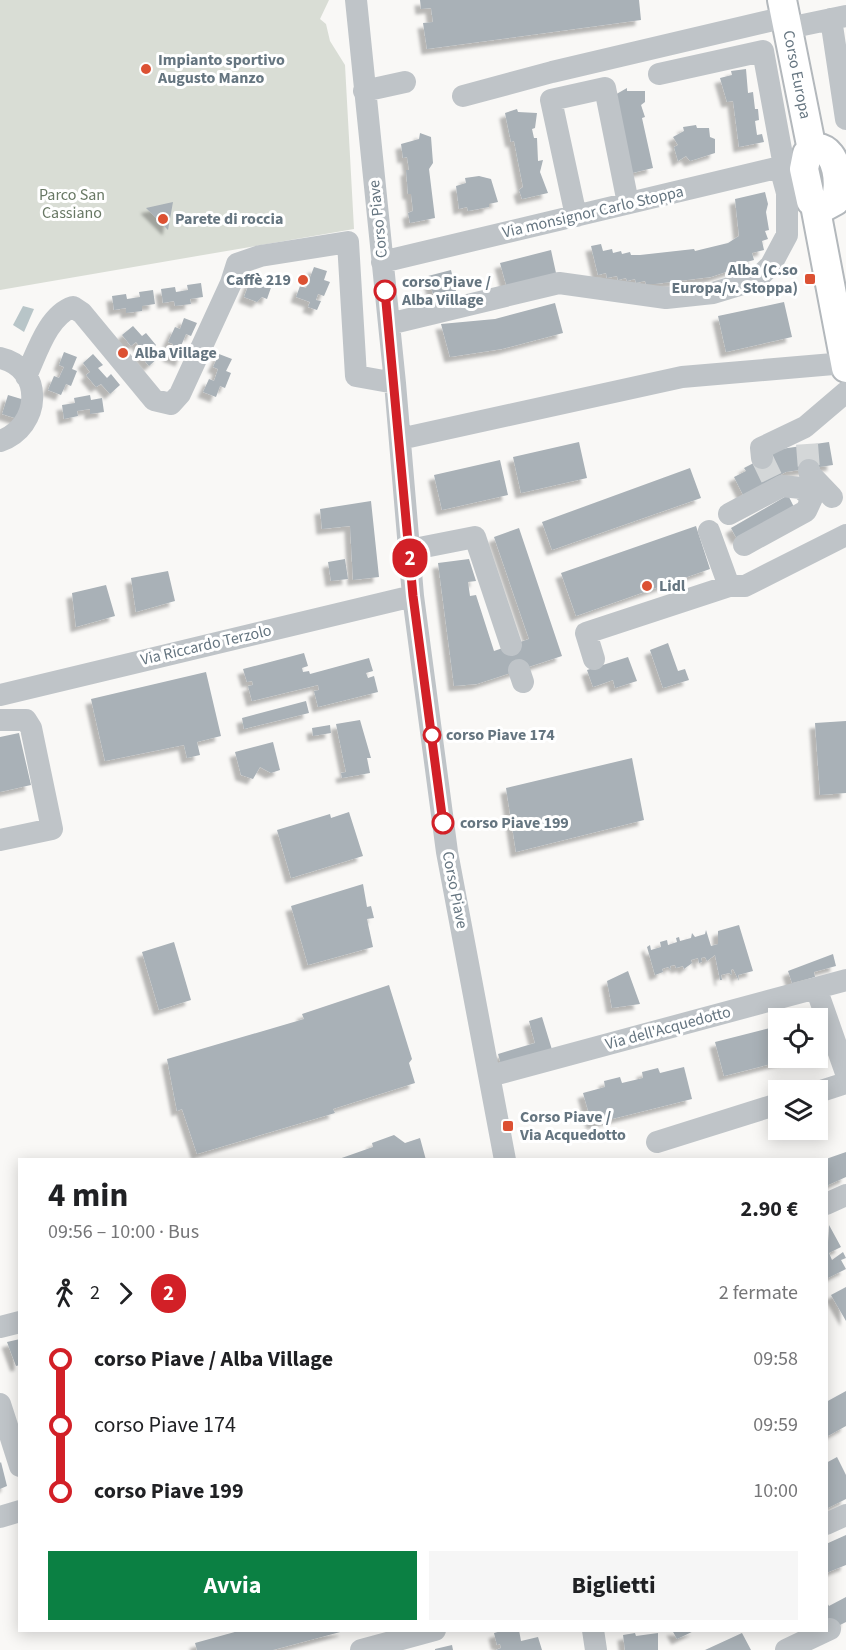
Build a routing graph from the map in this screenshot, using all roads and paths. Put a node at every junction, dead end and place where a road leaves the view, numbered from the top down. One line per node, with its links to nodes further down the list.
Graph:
1 (356, 0): 6 (street, Corso Piave)
2 (792, 11): 3 (street, Corso Europa); 7 (street); 9 (main road, Corso Europa)
3 (836, 13): 8 (street)
4 (659, 74): 9 (street)
5 (405, 82): 6 (street)
6 (364, 91): 13 (street, Corso Piave)
7 (463, 96)
8 (846, 119)
9 (801, 159): 10 (main road, Corso Europa); 11 (street, Via monsignor Carlo Stoppa); 17 (street)
10 (833, 196): 16 (main road); 19 (main road)
11 (628, 203): 12 (street, Via monsignor Carlo Stoppa); 12 (street)
12 (576, 216): 15 (street, Via monsignor Carlo Stoppa)
13 (380, 234): 14 (street); 15 (street, Corso Piave)
14 (348, 242): 20 (street); 21 (street)
15 (382, 262): 17 (street, Corso Piave)
16 (846, 295)
17 (389, 324): 21 (street, Corso Piave)
18 (0, 358): 20 (street)
19 (845, 366): 23 (street)
20 (26, 376): 24 (street)
21 (395, 383): 23 (street, Corso Piave)
22 (846, 392): 25 (street)
23 (400, 439): 32 (street, Corso Piave)
24 (0, 441)
25 (762, 458)
26 (809, 470): 27 (street)
27 (830, 497): 28 (street); 31 (street)
28 (729, 514)
29 (709, 531): 33 (street)
30 (846, 535): 33 (street)
31 (744, 545)
32 (409, 550): 34 (street, Corso Piave); 35 (street)
33 (729, 586): 36 (street)
34 (413, 596): 37 (street, Via Riccardo Terzolo); 43 (street, Corso Piave)
35 (511, 645)
36 (594, 659)
37 (0, 695)
38 (0, 720): 39 (street)
39 (0, 840)
40 (846, 980): 41 (street, Via dell'Acquedotto)
41 (816, 988): 42 (street); 43 (street, Via dell'Acquedotto)
42 (846, 1072)
43 (490, 1076): 48 (street, Corso Piave)
44 (846, 1083): 45 (street)
45 (828, 1089)
46 (768, 1107): 47 (street)
47 (657, 1143)
48 (505, 1158)
49 (846, 1195): 50 (street)
50 (828, 1203)
51 (18, 1322): 52 (street)
52 (0, 1327)
53 (0, 1404): 54 (street)
54 (18, 1460)
55 (18, 1512): 57 (street)
56 (846, 1515): 58 (street)
57 (0, 1517)
58 (828, 1523)
59 (428, 1632): 61 (street)
60 (824, 1632): 62 (street)
61 (361, 1650)
62 (786, 1650)

